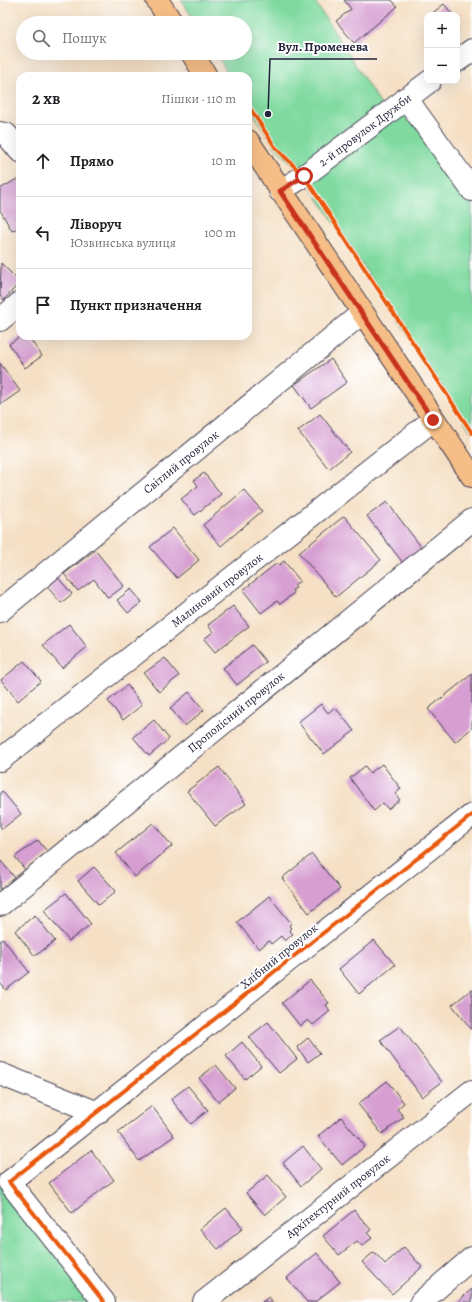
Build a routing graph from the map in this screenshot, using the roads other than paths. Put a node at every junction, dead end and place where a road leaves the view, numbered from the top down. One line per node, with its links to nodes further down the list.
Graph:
1 (157, 0): 2 (main road)
2 (167, 16)
3 (472, 50): 4 (street)
4 (460, 59)
5 (196, 60): 6 (main road)
6 (204, 72)
7 (426, 84): 8 (street, 2-й провулок Дружби)
8 (406, 98): 12 (street); 13 (street, 2-й провулок Дружби)
9 (0, 133): 10 (street)
10 (16, 146)
11 (252, 147): 13 (main road)
12 (472, 190)
13 (280, 191): 15 (main road)
14 (16, 306): 16 (street)
15 (362, 313): 17 (main road); 20 (street, Світлий провулок)
16 (0, 320)
17 (433, 420): 18 (main road); 21 (street, Малиновий провулок)
18 (469, 466)
19 (472, 520): 23 (street, Прополісний провулок)
20 (0, 611)
21 (0, 760)
22 (472, 815): 26 (street, Хлібний провулок)
23 (0, 905)
24 (0, 1074): 26 (street)
25 (472, 1091): 29 (street, Архітектурний провулок)
26 (98, 1113): 28 (street, Хлібний провулок)
27 (472, 1258): 30 (street)
28 (104, 1302)
29 (204, 1302)
30 (421, 1302)

